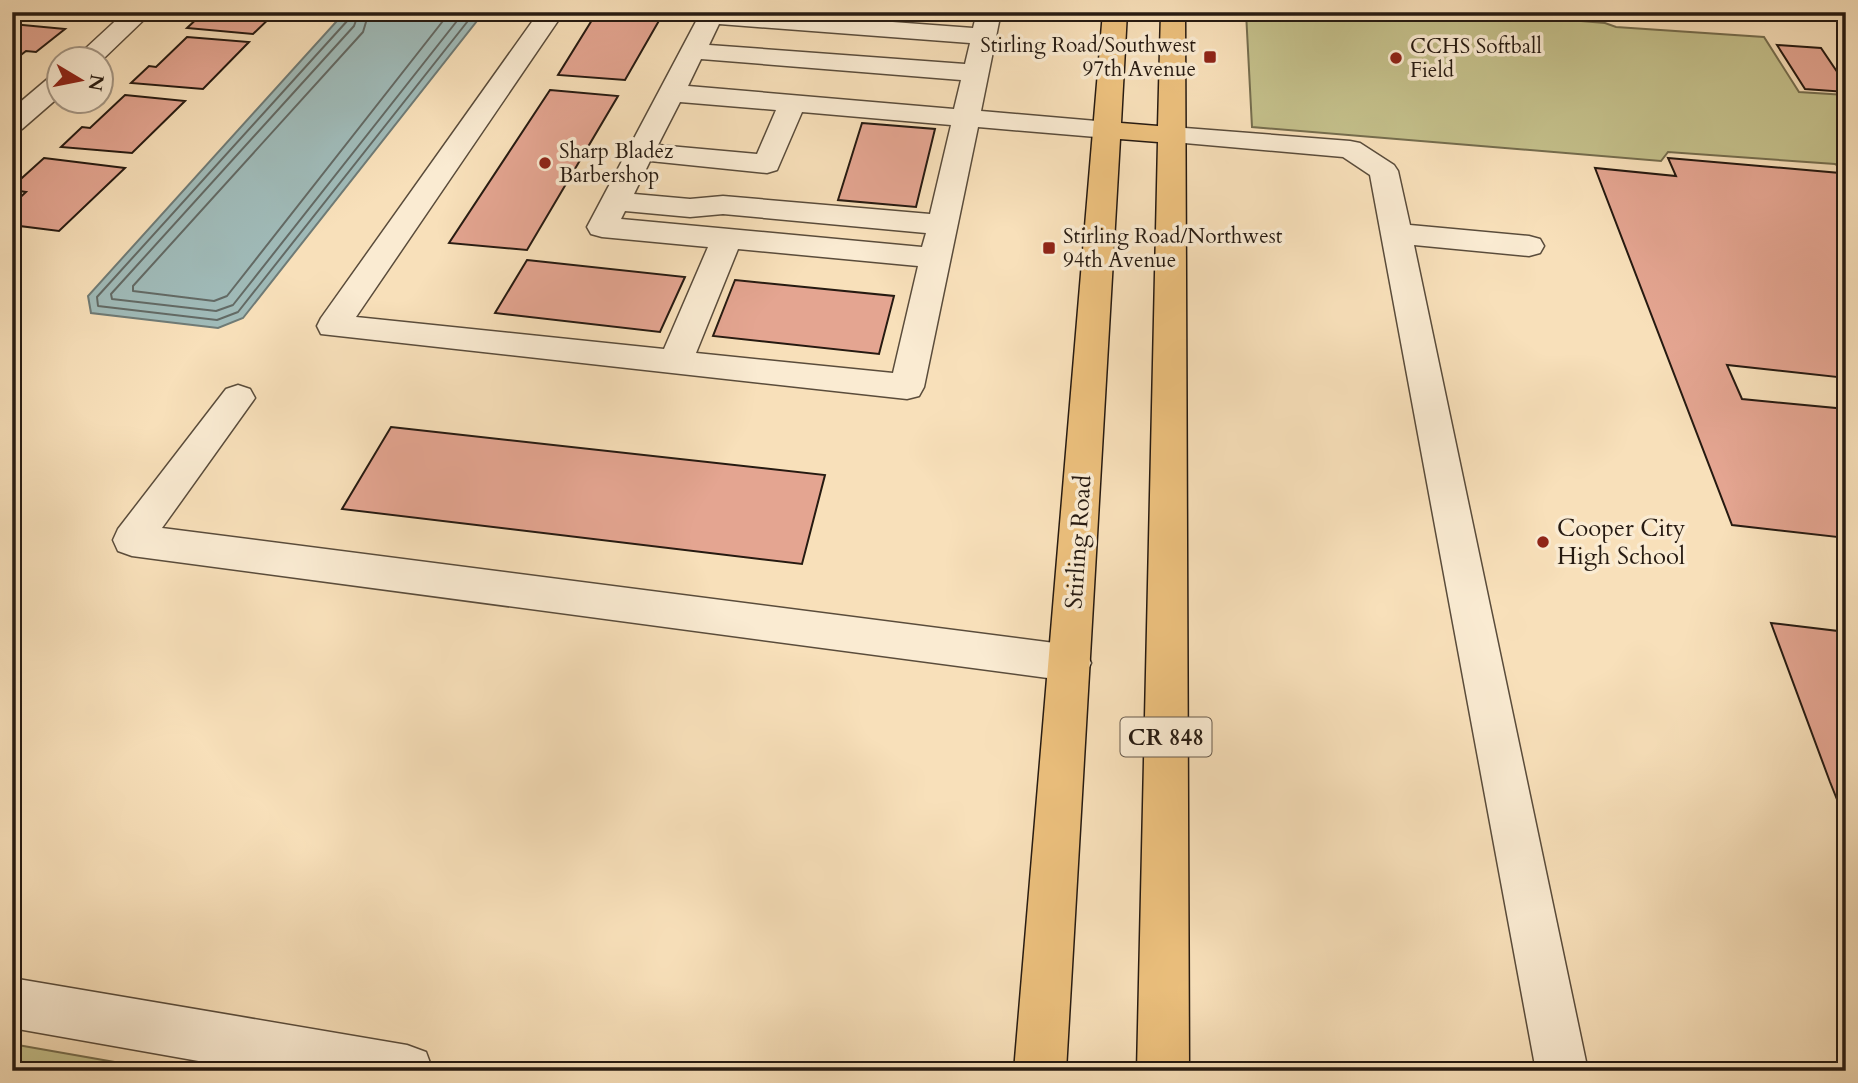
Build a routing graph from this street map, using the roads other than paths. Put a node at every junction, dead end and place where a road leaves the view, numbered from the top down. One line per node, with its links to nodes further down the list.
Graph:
1 (140, 12): 7 (street)
2 (552, 12): 24 (street)
3 (1115, 12): 15 (main road, Stirling Road)
4 (1172, 12): 16 (main road, CR 848)
5 (815, 18): 6 (street); 8 (street)
6 (986, 24): 9 (street)
7 (102, 46)
8 (693, 51): 9 (street); 10 (street)
9 (975, 73): 13 (street)
10 (671, 93): 12 (street); 17 (street)
11 (46, 94): 14 (street)
12 (792, 103): 13 (street); 17 (street)
13 (966, 118): 15 (street); 19 (street)
14 (12, 123)
15 (1108, 130): 16 (main road); 26 (main road, Stirling Road)
16 (1171, 135): 20 (street); 30 (main road, CR 848)
17 (640, 152): 18 (street)
18 (615, 201): 19 (street); 21 (street)
19 (942, 225): 23 (street)
20 (1397, 234): 22 (street); 31 (street)
21 (727, 238): 23 (street); 24 (street)
22 (1530, 246)
23 (935, 258): 24 (street)
24 (674, 363)
25 (238, 398): 26 (street)
26 (1070, 663): 29 (main road, Stirling Road)
27 (12, 1003): 28 (street)
28 (407, 1071)
29 (1040, 1071)
30 (1163, 1071)
31 (1562, 1071)

